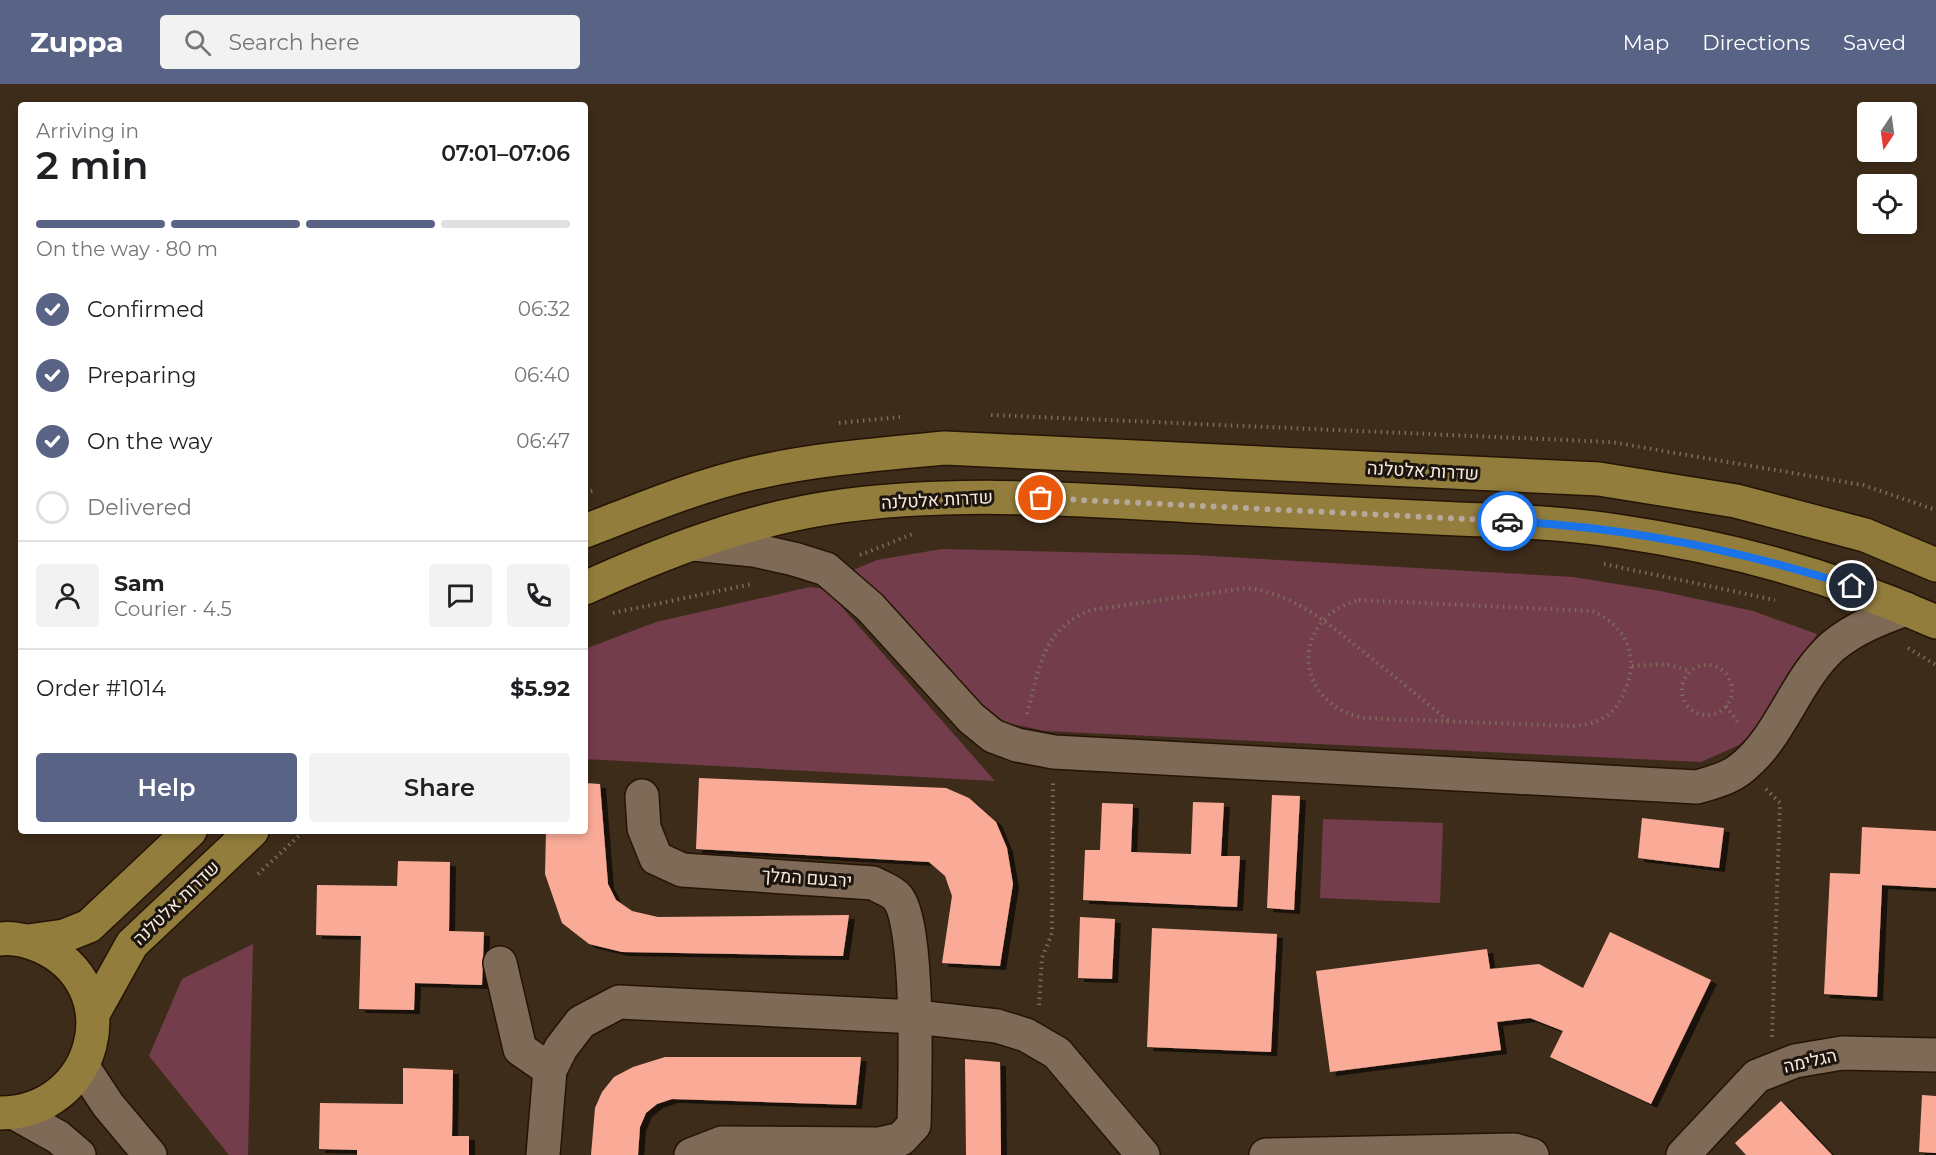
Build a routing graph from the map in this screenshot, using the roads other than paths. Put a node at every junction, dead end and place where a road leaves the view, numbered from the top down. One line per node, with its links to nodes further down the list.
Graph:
1 (588, 530): 3 (main road, שדרות אלטלנה)
2 (693, 544): 4 (main road, שדרות אלטלנה); 5 (main road, שדרות אלטלנה); 5 (street)
3 (1936, 565)
4 (588, 587)
5 (1906, 609): 6 (main road, שדרות אלטלנה)
6 (1936, 622)
7 (642, 796): 13 (street, ירבעם המלך)
8 (187, 834): 10 (main road)
9 (249, 834): 12 (main road, שדרות אלטלנה)
10 (14, 940): 12 (main road)
11 (500, 963): 16 (street)
12 (93, 1014): 15 (main road)
13 (916, 1017): 16 (street); 21 (street, ירבעם המלך); 22 (street)
14 (1936, 1055): 25 (street, הגלימה)
15 (83, 1067): 17 (main road); 19 (street)
16 (550, 1070): 20 (street)
17 (8, 1113): 18 (street)
18 (79, 1155)
19 (150, 1155)
20 (543, 1155)
21 (691, 1155)
22 (1143, 1155)
23 (1266, 1155): 24 (street)
24 (1532, 1155)
25 (1683, 1155)

